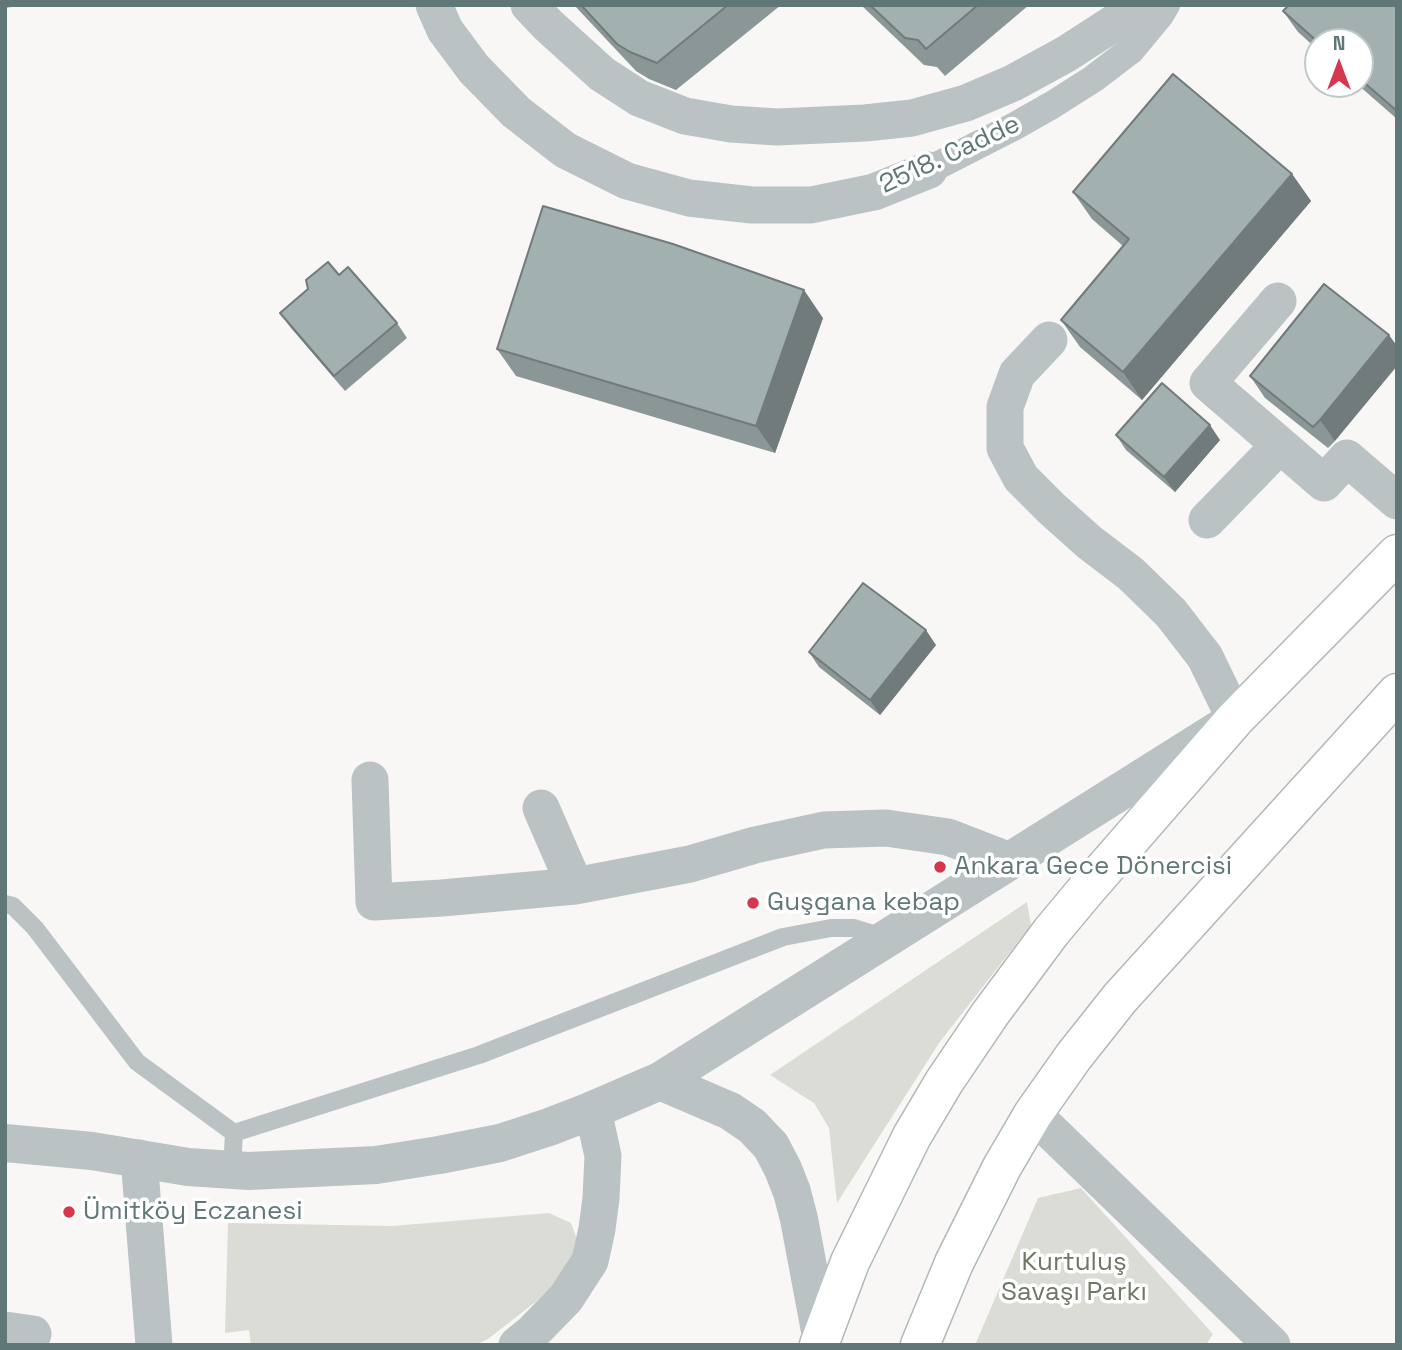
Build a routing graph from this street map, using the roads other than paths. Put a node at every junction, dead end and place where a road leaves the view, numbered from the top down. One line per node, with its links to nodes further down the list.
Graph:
1 (434, 5): 5 (street, 2518. Cadde)
2 (529, 5): 3 (street, 2518. Cadde)
3 (1142, 5)
4 (1166, 5): 5 (street, 2518. Cadde)
5 (929, 170)
6 (1278, 301): 8 (street)
7 (1049, 340): 13 (street)
8 (1280, 445): 9 (street); 10 (street)
9 (1397, 500)
10 (1207, 520)
11 (1397, 554): 13 (main road)
12 (1397, 694): 22 (main road)
13 (1235, 719): 16 (street); 26 (main road)
14 (370, 780): 17 (street)
15 (541, 808): 17 (street)
16 (1010, 861): 17 (street); 19 (street)
17 (575, 886)
18 (5, 904): 24 (lane)
19 (887, 938): 20 (street); 24 (lane)
20 (660, 1081): 21 (street); 26 (street)
21 (588, 1112): 24 (street); 28 (street)
22 (1033, 1114): 29 (main road); 30 (street)
23 (5, 1143): 25 (street)
24 (233, 1152): 25 (street)
25 (139, 1158): 27 (street)
26 (820, 1341)
27 (154, 1345)
28 (517, 1345)
29 (920, 1345)
30 (1272, 1345)

